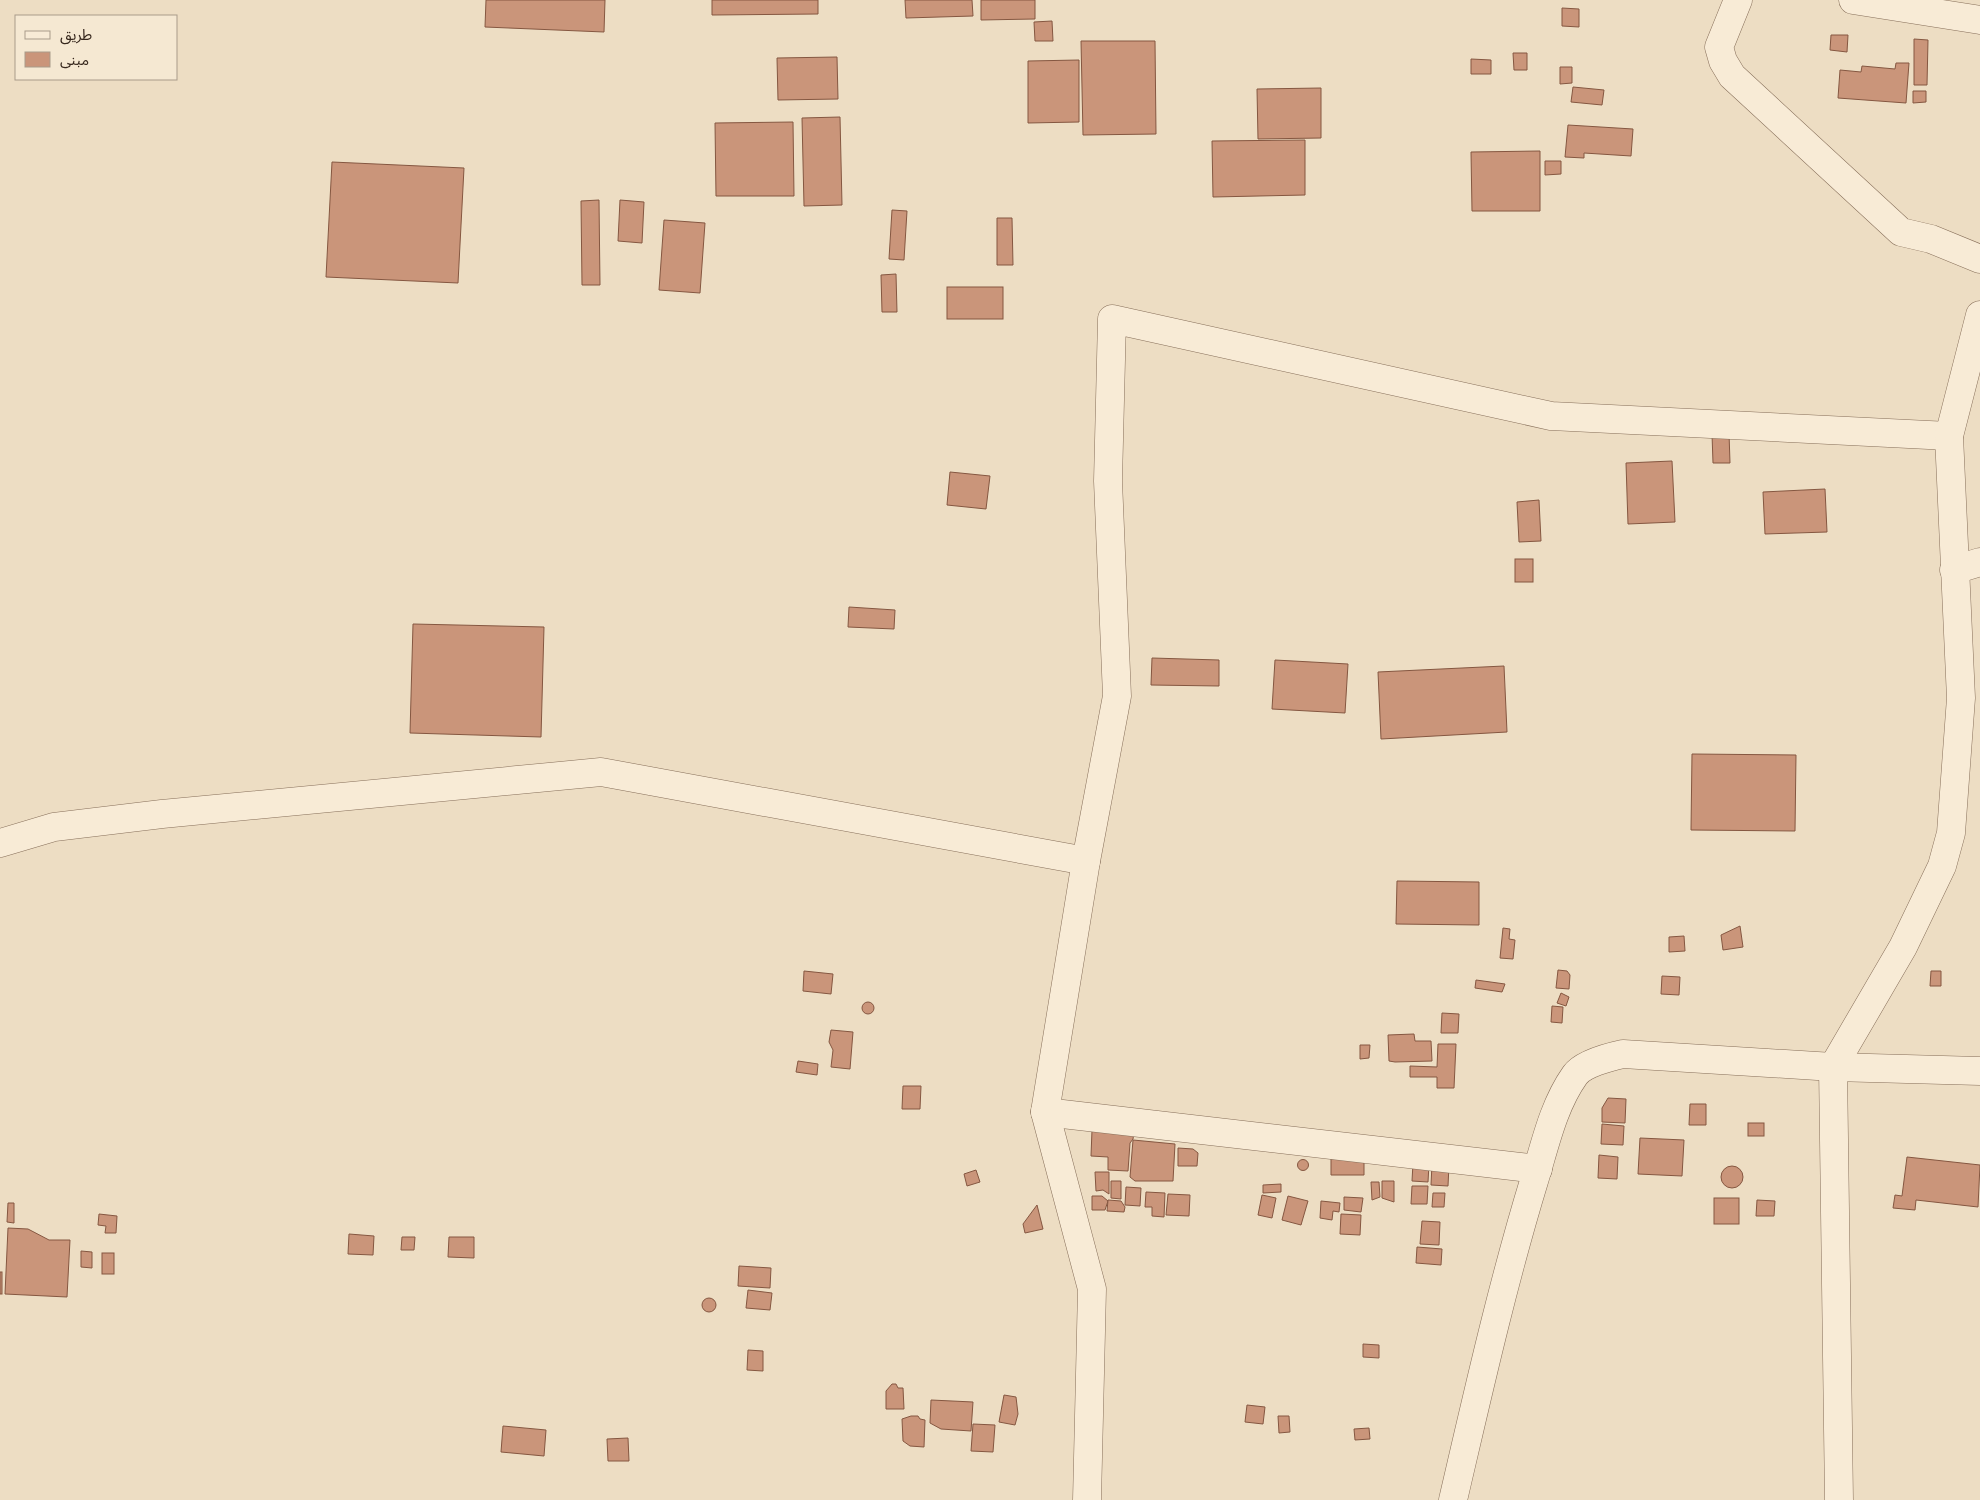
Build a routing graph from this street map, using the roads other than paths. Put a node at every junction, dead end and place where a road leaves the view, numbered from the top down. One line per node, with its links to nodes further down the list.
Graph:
1 (1738, 0): 4 (street)
2 (1853, 0): 3 (street)
3 (1980, 20)
4 (1980, 259)
5 (1980, 315): 6 (street)
6 (1949, 436): 8 (street); 11 (street)
7 (1980, 562): 8 (street)
8 (1954, 570): 9 (street)
9 (1971, 699): 12 (street)
10 (0, 843): 11 (street)
11 (1086, 862): 14 (street)
12 (1833, 1067): 13 (street); 15 (street); 18 (street)
13 (1980, 1071)
14 (1044, 1112): 15 (street); 16 (street)
15 (1538, 1169): 17 (street)
16 (1087, 1500)
17 (1452, 1500)
18 (1839, 1500)

